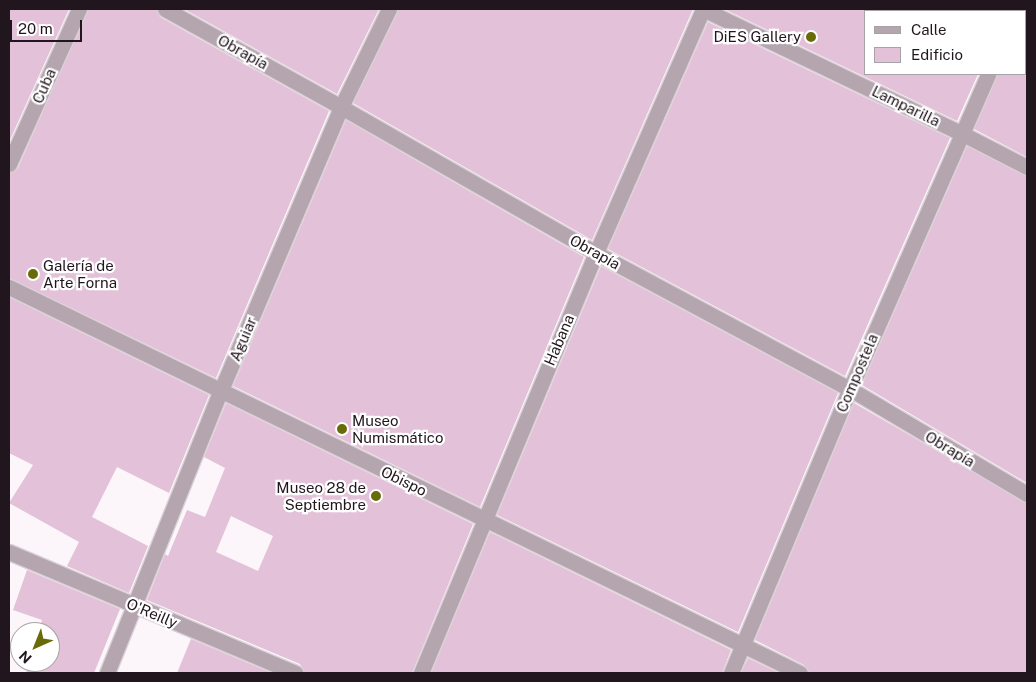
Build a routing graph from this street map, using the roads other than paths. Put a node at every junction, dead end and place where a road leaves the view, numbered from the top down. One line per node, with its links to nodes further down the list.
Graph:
1 (79, 9): 8 (street, Cuba)
2 (165, 9): 6 (street, Obrapía)
3 (389, 9): 6 (street, Aguiar)
4 (703, 9): 7 (street, Lamparilla); 10 (street, Habana)
5 (988, 75): 7 (street, Compostela)
6 (341, 107): 10 (street, Obrapía); 12 (street, Aguiar)
7 (962, 133): 9 (street, Lamparilla); 13 (street, Compostela)
8 (9, 164)
9 (1027, 167)
10 (596, 253): 13 (street, Obrapía); 15 (street, Habana)
11 (9, 286): 12 (street, Obispo)
12 (221, 390): 15 (street, Obispo); 17 (street, Aguiar)
13 (850, 390): 14 (street, Obrapía); 18 (street, Compostela)
14 (1027, 494)
15 (484, 520): 18 (street, Obispo); 21 (street, Habana)
16 (9, 552): 17 (street, O'Reilly)
17 (135, 606): 19 (street, Aguiar); 20 (street, O'Reilly)
18 (743, 645): 22 (street, Compostela); 23 (street, Obispo)
19 (107, 673)
20 (296, 673)
21 (421, 673)
22 (731, 673)
23 (800, 673)

